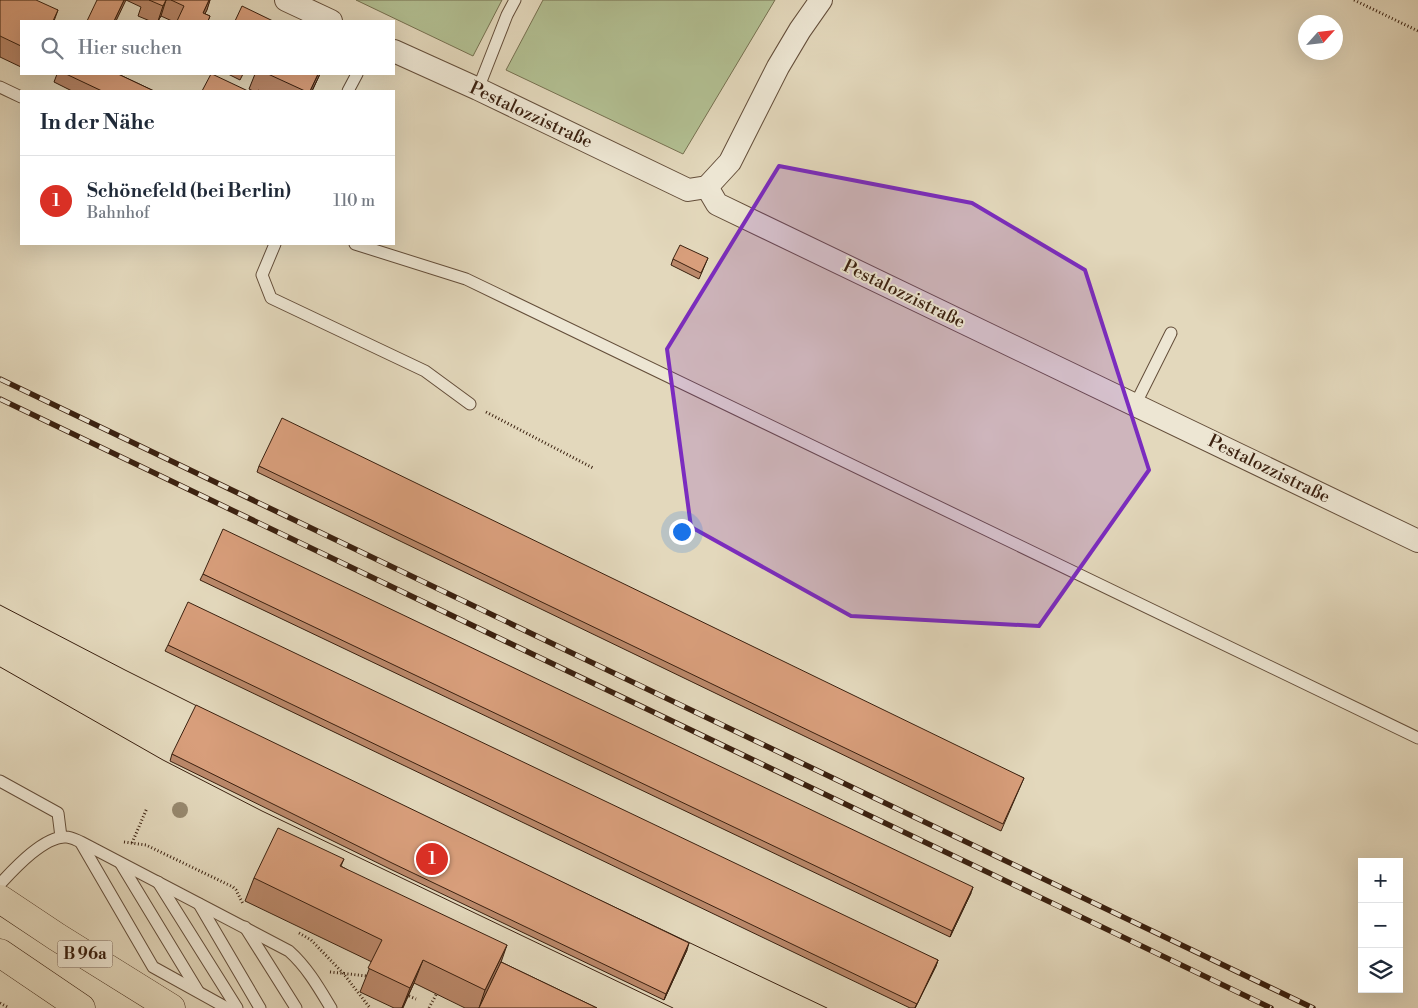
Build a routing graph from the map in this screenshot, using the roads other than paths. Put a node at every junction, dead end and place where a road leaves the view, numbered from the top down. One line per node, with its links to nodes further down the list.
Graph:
1 (286, 0): 4 (street)
2 (515, 0): 8 (lane)
3 (821, 0): 11 (street)
4 (329, 20)
5 (395, 51): 8 (street, Pestalozzistraße)
6 (356, 75): 9 (lane)
7 (0, 87): 10 (lane)
8 (478, 89): 11 (street, Pestalozzistraße)
9 (349, 90)
10 (20, 97)
11 (707, 187): 16 (street, Pestalozzistraße)
12 (275, 245): 15 (lane)
13 (358, 245): 18 (lane)
14 (1171, 333): 16 (lane)
15 (470, 404)
16 (1136, 405): 17 (street, Pestalozzistraße)
17 (1418, 542)
18 (1418, 738)
19 (0, 781): 20 (lane)
20 (62, 838): 21 (lane); 24 (lane)
21 (81, 842): 22 (lane); 29 (lane)
22 (120, 862): 23 (lane); 29 (lane)
23 (158, 882): 26 (lane); 33 (lane)
24 (0, 884)
25 (0, 899): 31 (main road, B 96a)
26 (198, 903): 27 (lane); 34 (lane)
27 (245, 927): 35 (lane); 36 (lane)
28 (0, 954): 30 (main road, B 96a)
29 (200, 994): 32 (lane)
30 (81, 1008)
31 (172, 1008)
32 (228, 1008)
33 (237, 1008)
34 (260, 1008)
35 (296, 1008)
36 (332, 1008)

